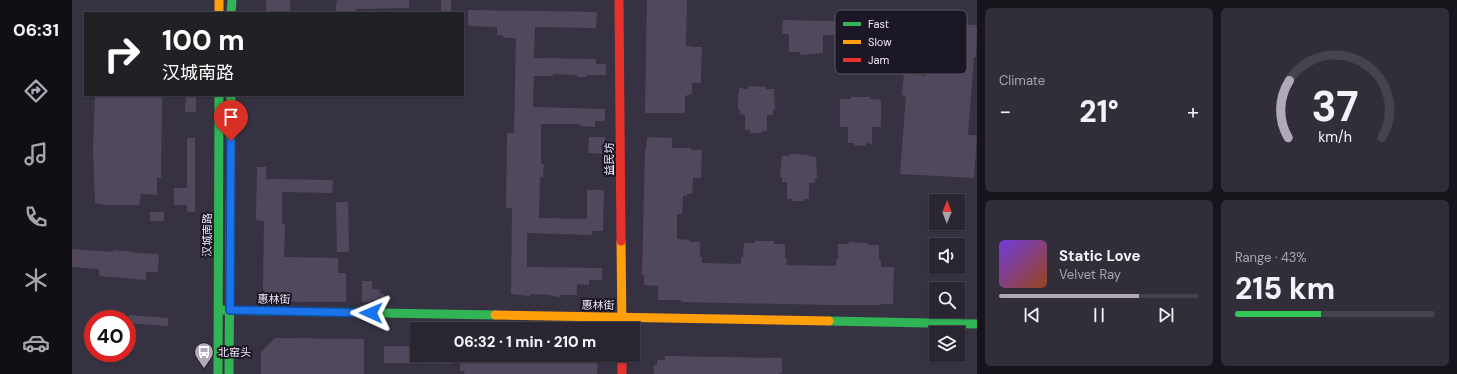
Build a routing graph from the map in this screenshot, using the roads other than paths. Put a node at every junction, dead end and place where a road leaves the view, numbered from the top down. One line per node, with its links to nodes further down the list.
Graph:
1 (219, 0): 4 (street)
2 (232, 0): 5 (street)
3 (619, 0): 10 (street, 益民坊)
4 (219, 12)
5 (232, 12)
6 (219, 96): 8 (street, 汉城南路)
7 (231, 96): 9 (street)
8 (219, 310): 9 (street, 惠林街); 14 (street, 汉城南路)
9 (230, 310): 10 (street, 惠林街); 15 (street)
10 (622, 318): 11 (street, 益民坊); 12 (street, 惠林街)
11 (622, 322)
12 (977, 324)
13 (622, 362): 16 (street)
14 (218, 374)
15 (230, 374)
16 (622, 374)

